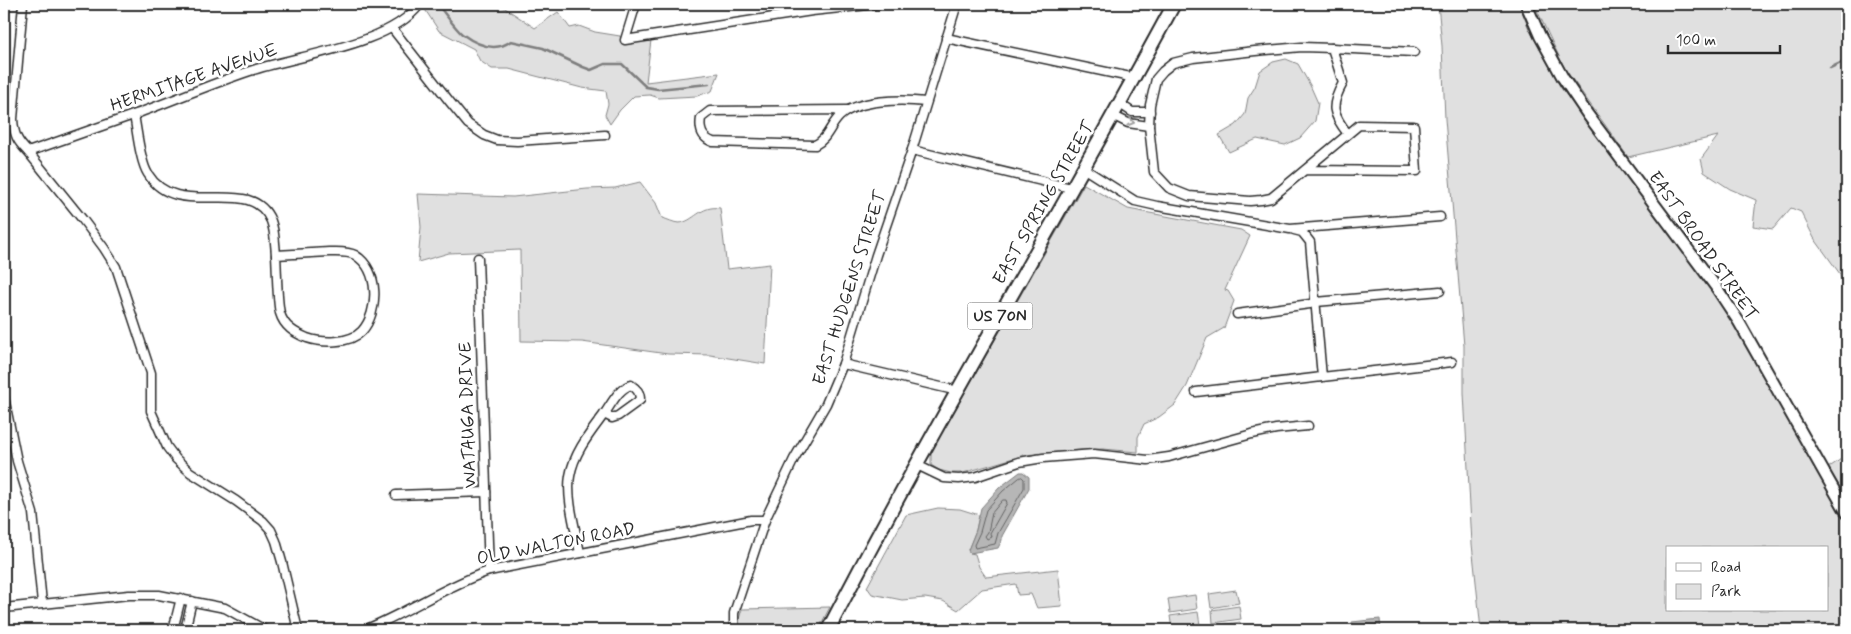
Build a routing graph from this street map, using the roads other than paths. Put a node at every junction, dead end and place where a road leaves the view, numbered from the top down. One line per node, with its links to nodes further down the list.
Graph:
1 (23, 4): 23 (street)
2 (420, 4): 9 (street, HERMITAGE AVENUE)
3 (636, 4): 8 (street)
4 (878, 4): 8 (street)
5 (957, 4): 10 (street, EAST HUDGENS STREET)
6 (1172, 4): 13 (main road, EAST SPRING STREET / US 70N)
7 (1526, 4): 45 (street, EAST BROAD STREET)
8 (812, 8)
9 (392, 28): 18 (street, HERMITAGE AVENUE); 21 (street)
10 (946, 38): 13 (street); 14 (street, EAST HUDGENS STREET)
11 (1332, 48): 12 (street); 17 (street); 20 (street)
12 (1414, 52)
13 (1135, 78): 16 (main road, EAST SPRING STREET / US 70N)
14 (926, 102): 15 (street); 22 (street, EAST HUDGENS STREET)
15 (847, 110): 15 (street)
16 (1117, 110): 17 (street); 19 (street, one-way to 19); 24 (main road, EAST SPRING STREET / US 70N)
17 (1150, 112): 19 (street)
18 (134, 115): 23 (street, HERMITAGE AVENUE); 29 (street)
19 (1149, 126): 25 (street)
20 (1348, 134): 25 (street); 25 (street)
21 (604, 135)
22 (912, 150): 26 (street); 35 (street, EAST HUDGENS STREET)
23 (28, 152): 56 (street)
24 (1083, 168): 26 (main road, EAST SPRING STREET / US 70N); 28 (street)
25 (1305, 170)
26 (1071, 188): 37 (main road, EAST SPRING STREET / US 70N)
27 (1440, 217): 28 (street)
28 (1290, 229): 32 (street)
29 (276, 255): 29 (street)
30 (478, 258): 43 (street, WATAUGA DRIVE)
31 (1440, 291): 32 (street)
32 (1316, 302): 33 (street); 36 (street)
33 (1237, 314)
34 (1452, 362): 36 (street)
35 (843, 364): 37 (street); 46 (street, EAST HUDGENS STREET)
36 (1322, 377): 38 (street)
37 (958, 391): 42 (main road, EAST SPRING STREET / US 70N)
38 (1196, 392)
39 (4, 396): 51 (street)
40 (604, 414): 40 (street); 47 (street)
41 (1308, 426): 42 (street)
42 (917, 465): 59 (main road, EAST SPRING STREET / US 70N)
43 (486, 492): 44 (street); 48 (street, WATAUGA DRIVE)
44 (396, 495)
45 (1847, 512)
46 (765, 520): 47 (street, OLD WALTON ROAD); 58 (street, EAST HUDGENS STREET)
47 (580, 553): 48 (street, OLD WALTON ROAD)
48 (489, 571): 57 (street, OLD WALTON ROAD)
49 (181, 598): 50 (street); 51 (street); 53 (street)
50 (192, 600): 54 (street); 55 (street)
51 (42, 603): 52 (street)
52 (4, 608)
53 (173, 630)
54 (185, 630)
55 (265, 630)
56 (298, 630)
57 (364, 630)
58 (734, 630)
59 (828, 630)

